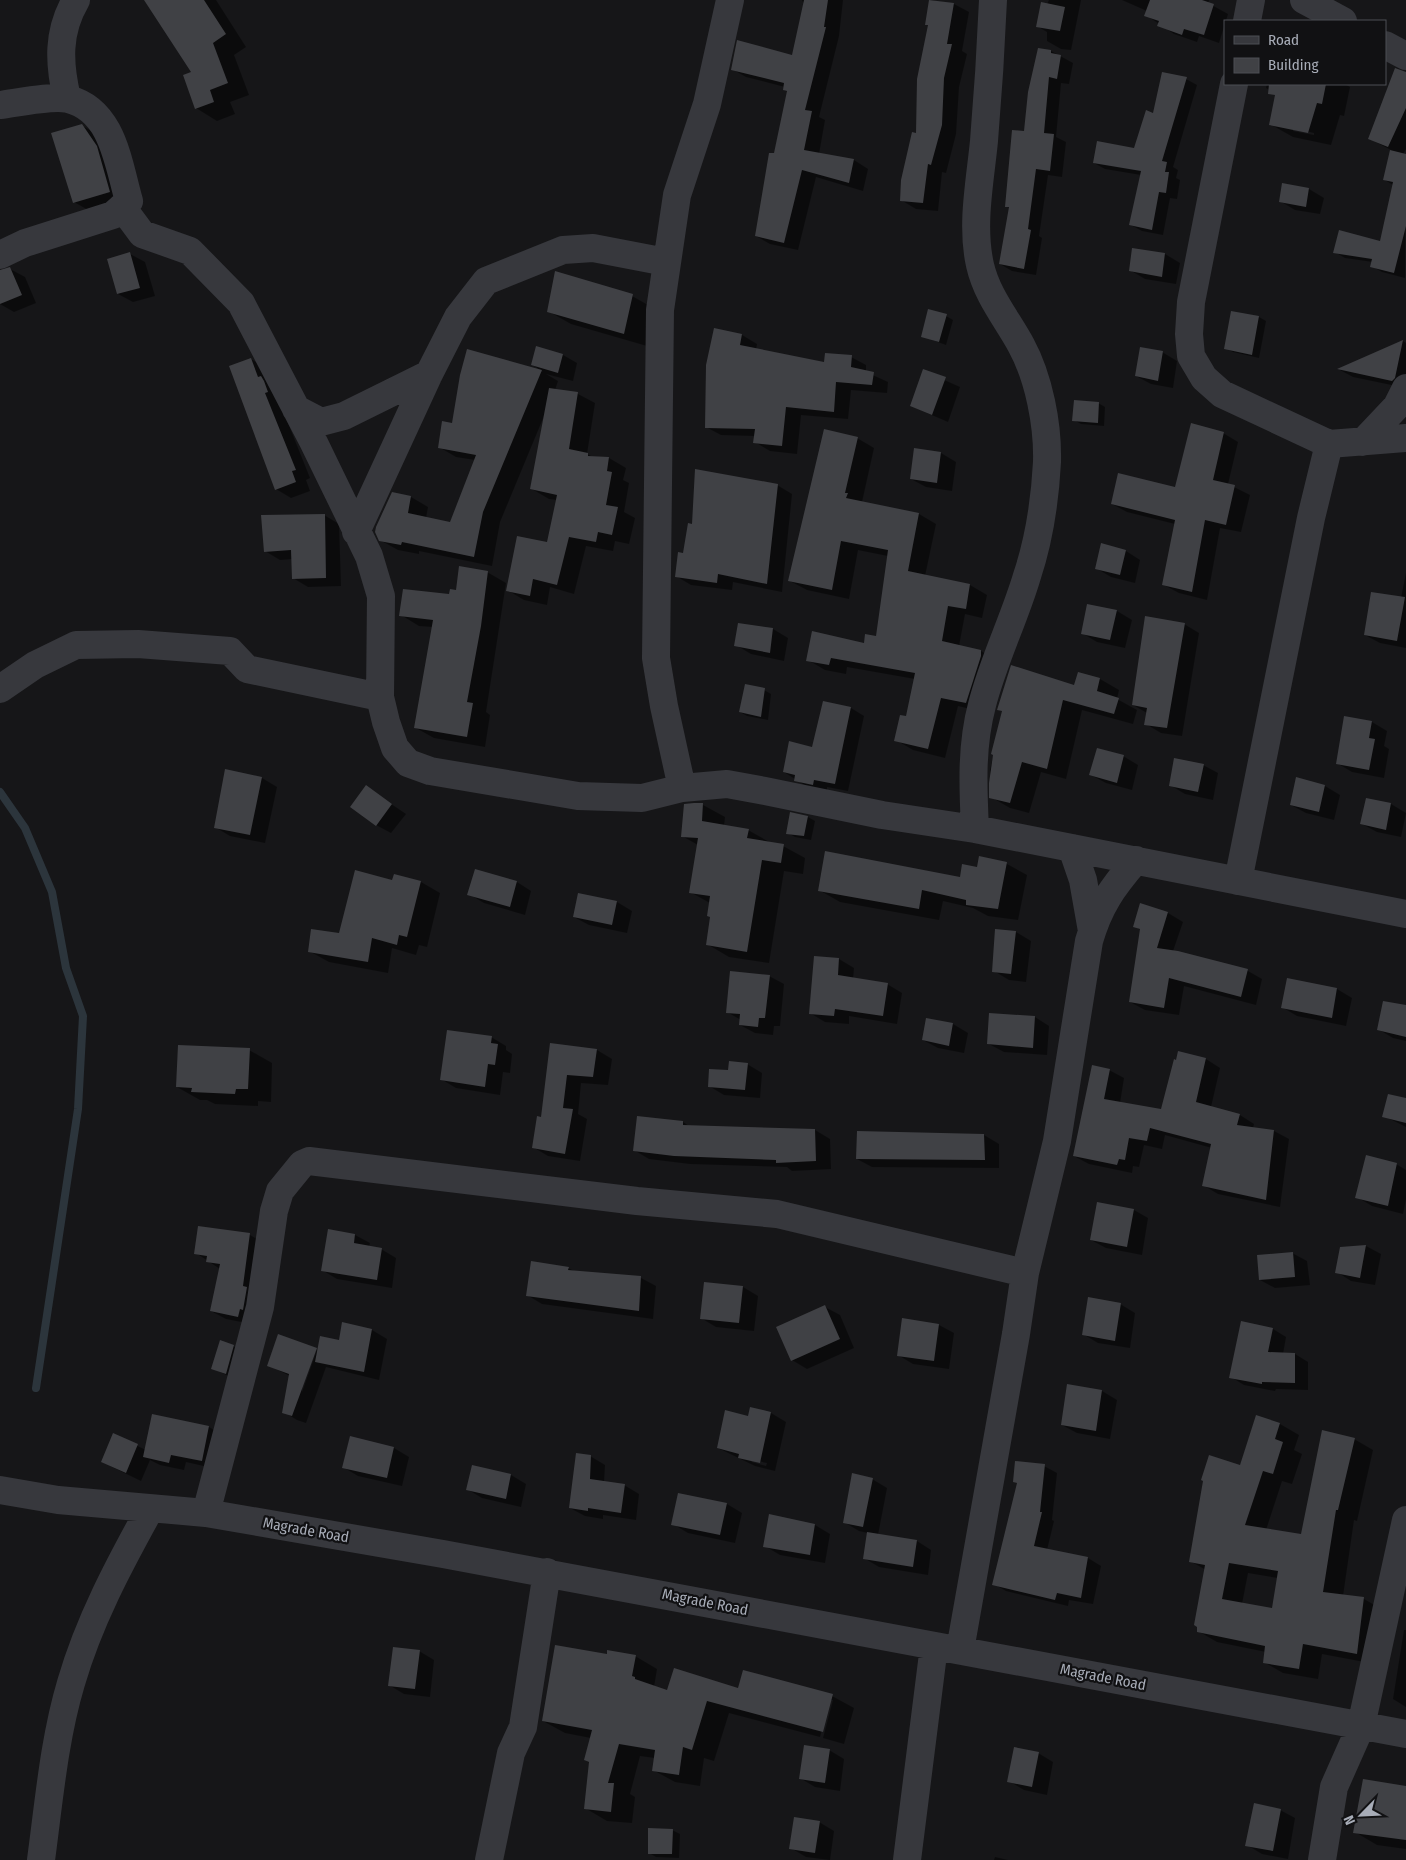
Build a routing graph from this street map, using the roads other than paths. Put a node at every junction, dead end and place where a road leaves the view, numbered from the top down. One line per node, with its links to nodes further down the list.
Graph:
1 (76, 0): 11 (street)
2 (730, 0): 15 (street)
3 (994, 0): 26 (street)
4 (1251, 0): 6 (street)
5 (1304, 0): 7 (street)
6 (1247, 20)
7 (1341, 20)
8 (1386, 46): 9 (street)
9 (1406, 56)
10 (1234, 85): 21 (street)
11 (67, 98): 12 (street); 13 (street)
12 (0, 105)
13 (122, 208): 14 (street); 18 (street)
14 (0, 255)
15 (666, 262): 16 (street); 25 (street)
16 (429, 374): 18 (street); 22 (street)
17 (1406, 388): 20 (street)
18 (296, 409): 22 (street)
19 (1406, 438): 20 (street)
20 (1363, 442): 21 (street)
21 (1329, 444): 29 (street)
22 (356, 532): 24 (street)
23 (0, 689): 24 (street)
24 (380, 697): 25 (street)
25 (682, 788): 26 (street)
26 (975, 829): 27 (street)
27 (1072, 848): 28 (street); 31 (street)
28 (1136, 860): 29 (street); 31 (street)
29 (1238, 881): 30 (street)
30 (1406, 914)
31 (1092, 931): 32 (street)
32 (1025, 1273): 35 (street); 38 (street)
33 (0, 1490): 34 (street, Magrade Road)
34 (150, 1509): 35 (street, Magrade Road); 41 (street)
35 (206, 1513): 37 (street, Magrade Road)
36 (1406, 1520): 39 (street)
37 (547, 1572): 38 (street, Magrade Road); 42 (street)
38 (947, 1648): 39 (street, Magrade Road); 43 (street)
39 (1361, 1726): 40 (street, Magrade Road); 44 (street)
40 (1406, 1734)
41 (41, 1860)
42 (489, 1860)
43 (907, 1860)
44 (1322, 1860)

